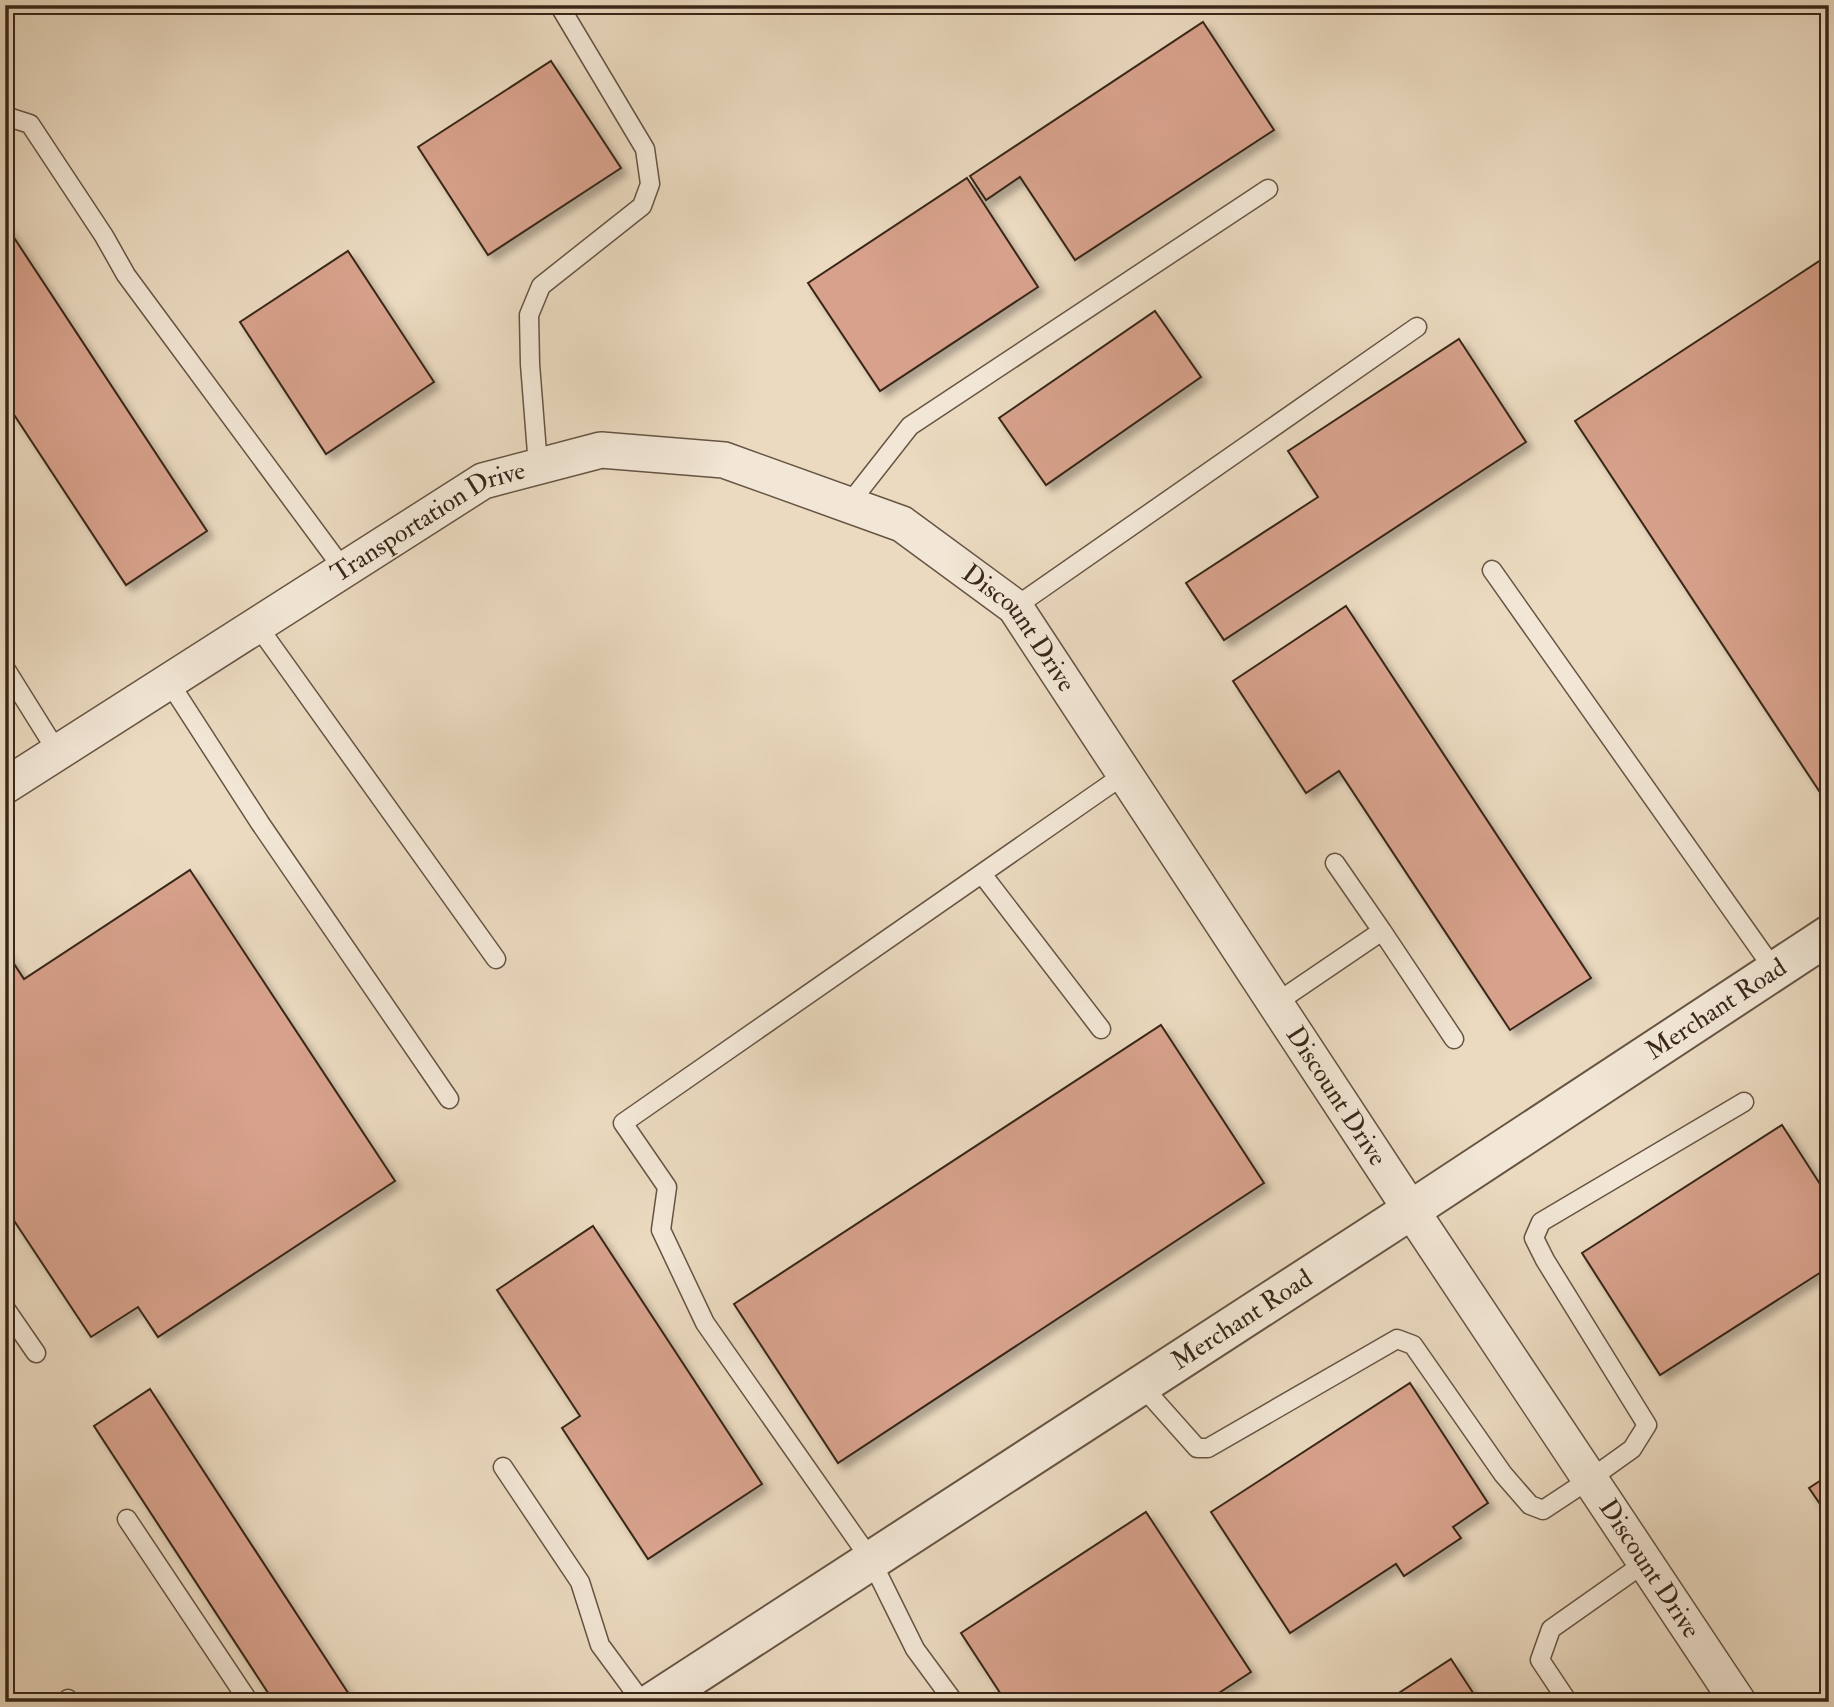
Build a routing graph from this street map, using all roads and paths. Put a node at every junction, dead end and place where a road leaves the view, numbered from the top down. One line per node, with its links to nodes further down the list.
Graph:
1 (559, 5): 5 (lane)
2 (5, 116): 8 (lane)
3 (1268, 189): 6 (lane)
4 (1417, 327): 10 (lane)
5 (538, 466): 6 (street, Transportation Drive); 8 (street, Transportation Drive)
6 (848, 505): 7 (street, Transportation Drive)
7 (901, 524): 10 (street, Discount Drive)
8 (344, 570): 11 (street, Transportation Drive)
9 (1492, 570): 22 (lane)
10 (1016, 607): 15 (street, Discount Drive)
11 (257, 625): 13 (street, Transportation Drive); 21 (lane)
12 (5, 668): 14 (lane)
13 (169, 682): 14 (street, Transportation Drive); 26 (lane)
14 (58, 753): 16 (street, Transportation Drive)
15 (1125, 774): 18 (lane); 23 (street, Discount Drive)
16 (5, 786)
17 (1335, 863): 19 (lane)
18 (982, 874): 24 (lane); 35 (lane)
19 (1382, 931): 23 (lane); 25 (lane)
20 (1829, 935): 22 (street, Merchant Road)
21 (496, 959)
22 (1775, 971): 28 (street, Merchant Road)
23 (1276, 1003): 28 (street, Discount Drive)
24 (1101, 1029)
25 (1454, 1039)
26 (449, 1099)
27 (1744, 1102): 33 (lane)
28 (1411, 1210): 31 (street, Merchant Road); 33 (street, Discount Drive)
29 (5, 1308): 30 (lane)
30 (36, 1353)
31 (1141, 1385): 33 (lane); 35 (street, Merchant Road)
32 (503, 1467): 38 (lane)
33 (1590, 1479): 36 (street, Discount Drive)
34 (127, 1519): 37 (lane)
35 (872, 1560): 39 (street, Merchant Road); 40 (lane)
36 (1646, 1562): 41 (lane); 42 (street, Discount Drive)
37 (249, 1702)
38 (642, 1702)
39 (653, 1702)
40 (954, 1702)
41 (1568, 1702)
42 (1738, 1702)

